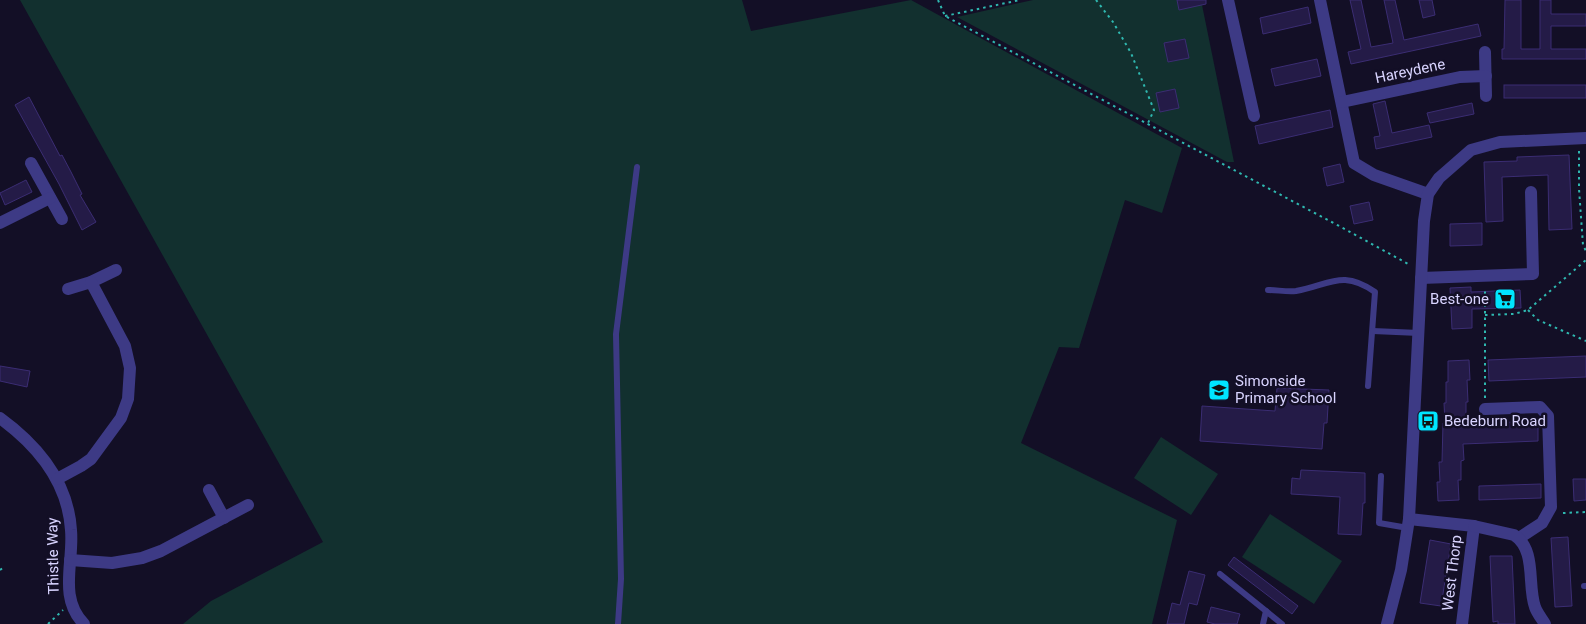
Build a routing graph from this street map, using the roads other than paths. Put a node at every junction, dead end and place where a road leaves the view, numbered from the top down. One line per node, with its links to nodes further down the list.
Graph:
1 (1228, 0): 7 (street)
2 (1320, 0): 6 (street)
3 (1485, 52): 4 (street)
4 (1486, 76): 5 (street); 6 (street, Hareydene)
5 (1486, 96)
6 (1342, 102): 12 (street)
7 (1254, 116)
8 (1583, 138): 12 (street)
9 (31, 163): 13 (street)
10 (637, 167): 38 (lane)
11 (1530, 192): 17 (street)
12 (1428, 194): 17 (street)
13 (50, 198): 14 (street); 15 (street)
14 (62, 219)
15 (0, 222)
16 (116, 270): 18 (street)
17 (1422, 271): 22 (street)
18 (91, 282): 19 (street); 27 (street)
19 (68, 289)
20 (1268, 290): 21 (lane)
21 (1372, 331): 22 (lane); 23 (lane)
22 (1419, 334): 31 (street)
23 (1368, 386)
24 (1485, 409): 33 (street)
25 (0, 418): 27 (street, Thistle Way)
26 (1381, 476): 31 (lane)
27 (56, 479): 34 (street, Thistle Way)
28 (209, 490): 30 (street)
29 (248, 505): 30 (street)
30 (224, 518): 34 (street)
31 (1409, 524): 32 (street, West Thorp); 41 (street)
32 (1474, 526): 33 (street, West Thorp); 42 (street, West Thorp)
33 (1519, 538): 43 (street)
34 (70, 560): 37 (street, Thistle Way)
35 (1220, 574): 36 (lane)
36 (1266, 611): 39 (lane); 40 (lane)
37 (84, 624)
38 (618, 624)
39 (1263, 624)
40 (1282, 624)
41 (1387, 624)
42 (1462, 624)
43 (1545, 624)

